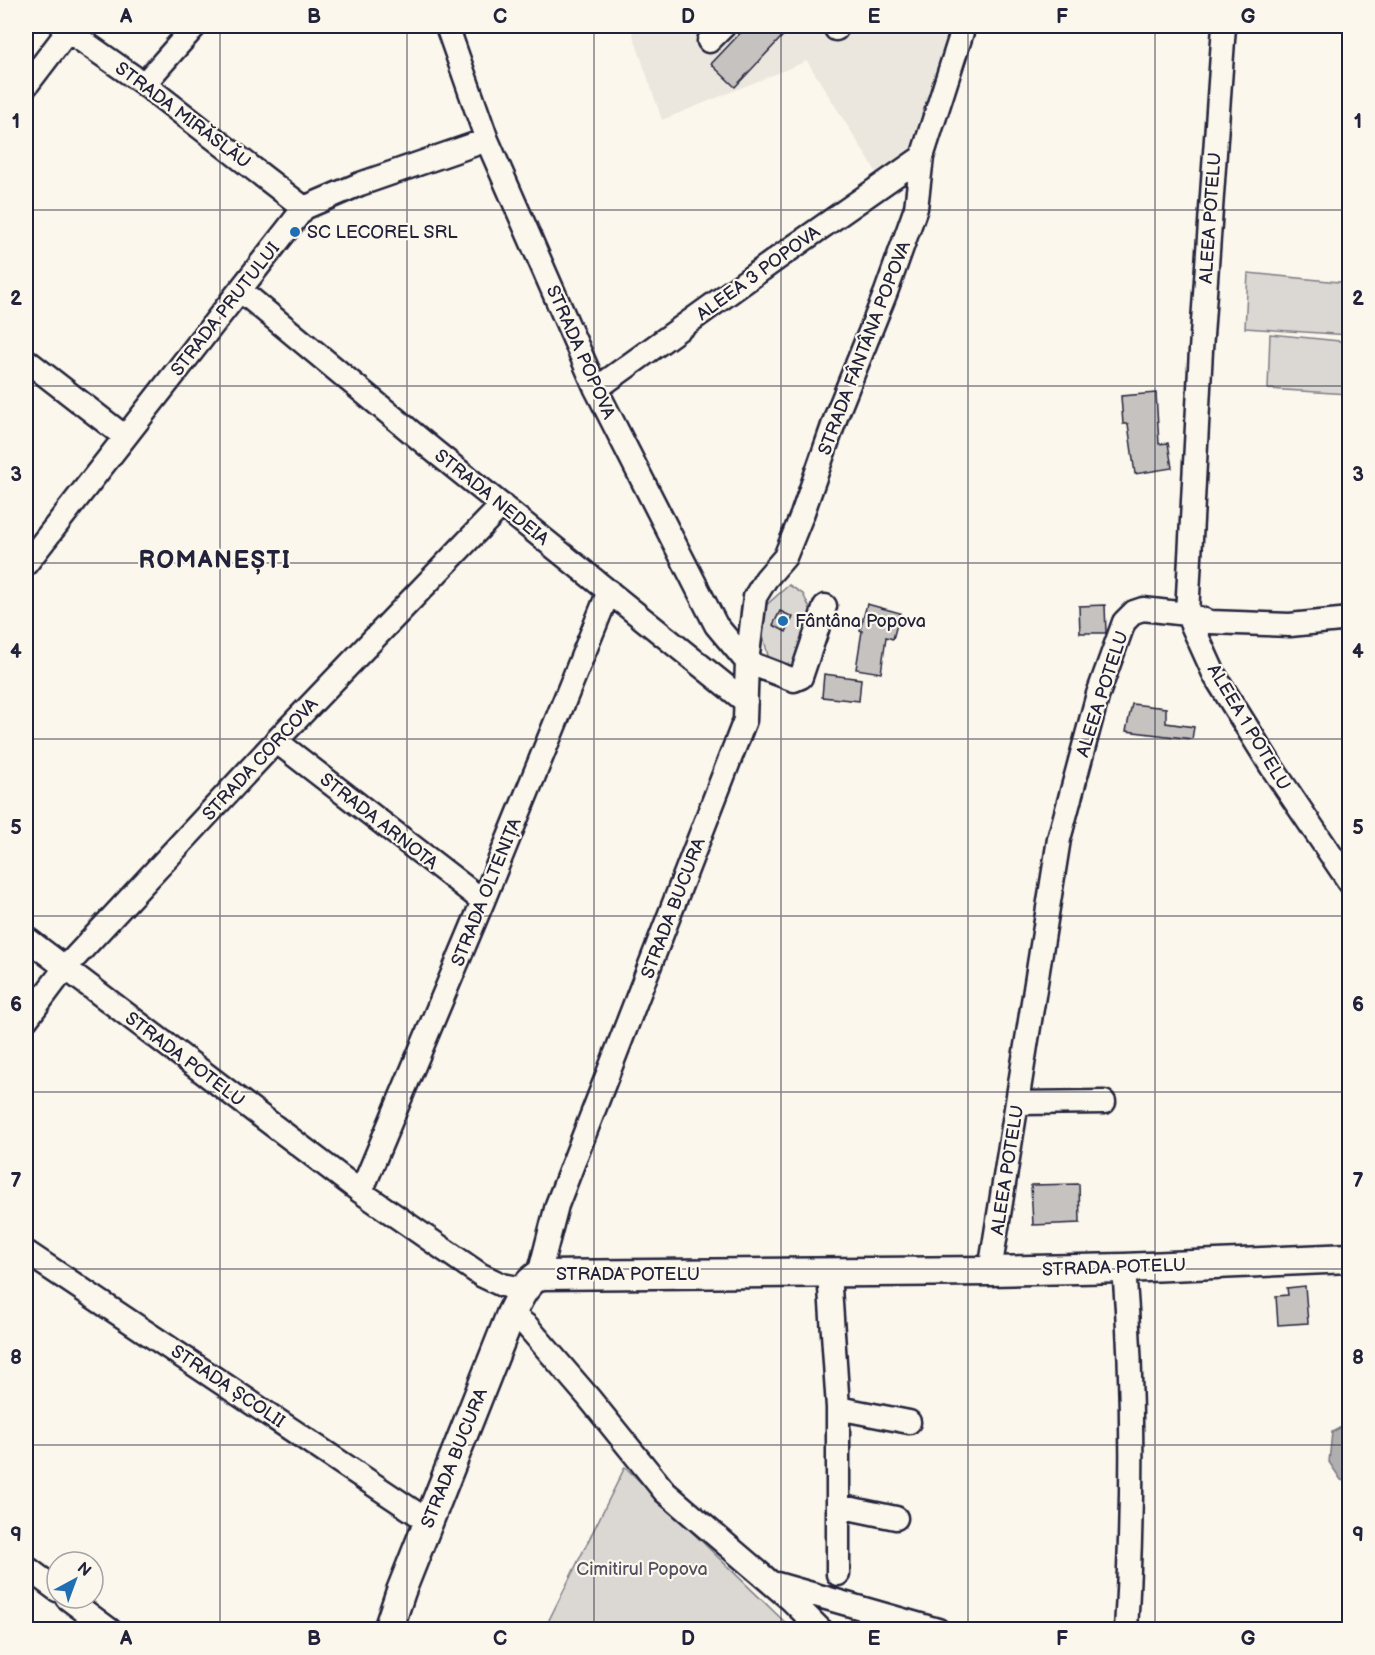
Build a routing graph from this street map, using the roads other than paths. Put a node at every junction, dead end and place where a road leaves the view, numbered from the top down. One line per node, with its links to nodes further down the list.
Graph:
1 (195, 26): 6 (street)
2 (447, 26): 8 (street, STRADA POPOVA)
3 (964, 26): 9 (street, STRADA FÂNTÂNA POPOVA)
4 (1224, 26): 19 (street, ALEEA POTELU)
5 (64, 28): 6 (street, STRADA MIRĂSLĂU); 7 (street)
6 (144, 84): 10 (street, STRADA MIRĂSLĂU)
7 (26, 86)
8 (487, 140): 10 (street, STRADA PRUTULUI); 13 (street, STRADA POPOVA)
9 (922, 157): 13 (street, ALEEA 3 POPOVA); 21 (street, STRADA FÂNTÂNA POPOVA)
10 (304, 208): 11 (street, STRADA PRUTULUI)
11 (240, 290): 14 (street, STRADA PRUTULUI); 15 (street, STRADA NEDEIA)
12 (26, 360): 14 (street)
13 (596, 389): 21 (street, STRADA POPOVA)
14 (125, 437): 16 (street, STRADA PRUTULUI)
15 (502, 505): 17 (street, STRADA NEDEIA); 23 (street, STRADA CORCOVA)
16 (26, 564)
17 (609, 591): 22 (street, STRADA NEDEIA); 25 (street, STRADA OLTENIȚA)
18 (825, 606): 21 (street)
19 (1187, 614): 20 (street); 24 (street, ALEEA 1 POTELU); 30 (street, ALEEA POTELU)
20 (1350, 620)
21 (747, 662): 22 (street, STRADA BUCURA)
22 (746, 702): 37 (street, STRADA BUCURA)
23 (276, 741): 25 (street, STRADA ARNOTA); 27 (street, STRADA CORCOVA)
24 (1350, 883)
25 (483, 901): 31 (street, STRADA OLTENIȚA)
26 (26, 938): 27 (street, STRADA POTELU)
27 (65, 968): 28 (street, STRADA CORCOVA); 31 (street, STRADA POTELU)
28 (26, 1020)
29 (1104, 1101): 30 (street)
30 (1018, 1103): 35 (street, ALEEA POTELU)
31 (361, 1192): 37 (street, STRADA POTELU)
32 (26, 1252): 43 (street, STRADA ȘCOLII)
33 (1350, 1258): 34 (main road, STRADA POTELU)
34 (1124, 1268): 35 (main road, STRADA POTELU); 53 (street)
35 (990, 1271): 36 (main road, STRADA POTELU)
36 (829, 1273): 37 (main road, STRADA POTELU); 39 (street)
37 (531, 1282): 38 (main road, STRADA BUCURA)
38 (511, 1314): 43 (main road, STRADA BUCURA); 47 (street)
39 (838, 1408): 40 (street); 41 (street)
40 (909, 1422)
41 (838, 1506): 42 (street); 45 (street)
42 (896, 1518)
43 (428, 1521): 50 (main road, STRADA BUCURA)
44 (26, 1567): 46 (street)
45 (838, 1574)
46 (45, 1581)
47 (770, 1582): 51 (street); 52 (street)
48 (84, 1610): 49 (street)
49 (110, 1629)
50 (388, 1629)
51 (821, 1629)
52 (938, 1629)
53 (1126, 1629)

